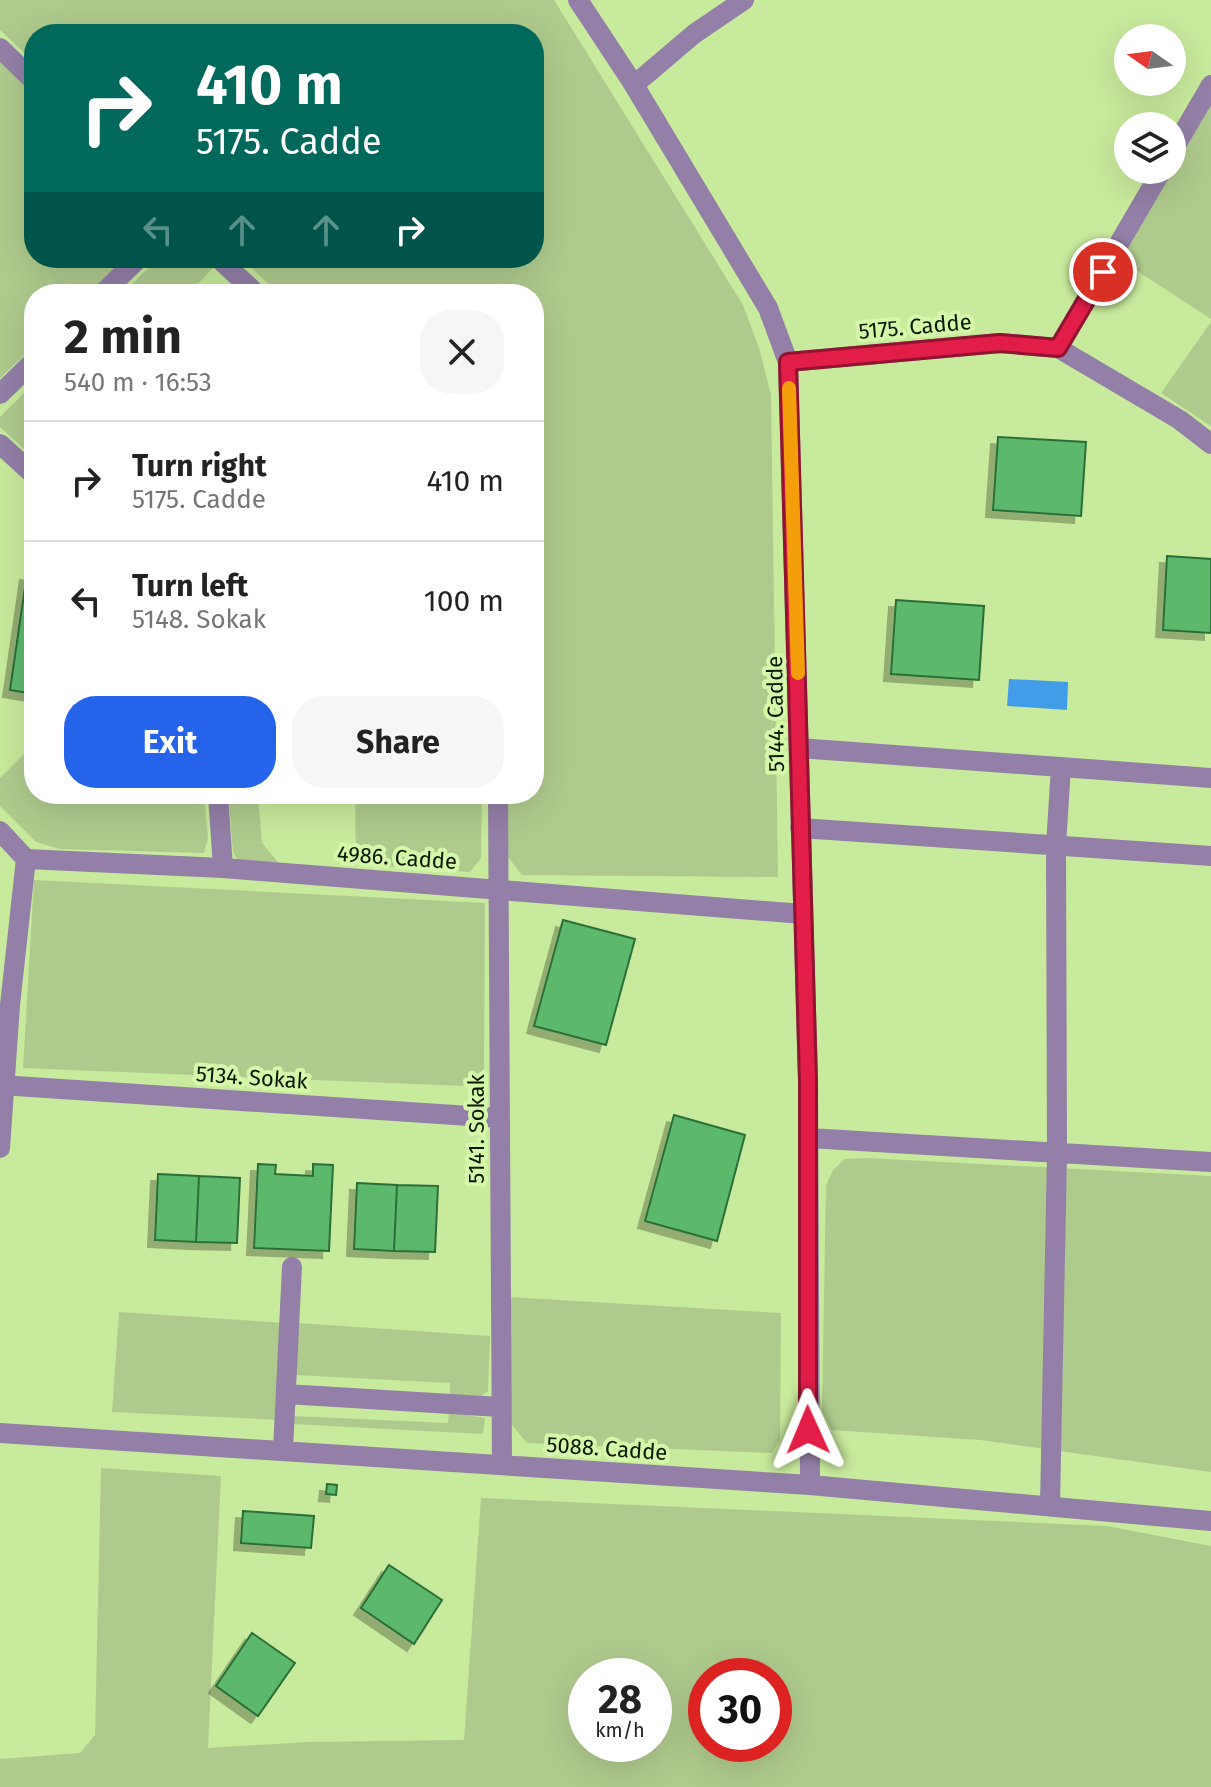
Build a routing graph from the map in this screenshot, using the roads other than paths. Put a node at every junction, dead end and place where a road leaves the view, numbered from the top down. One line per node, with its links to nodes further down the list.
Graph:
1 (578, 0): 5 (street, 5144. Cadde)
2 (744, 0): 5 (street)
3 (0, 48): 4 (street)
4 (24, 71)
5 (634, 85): 14 (street, 5144. Cadde)
6 (1211, 85): 7 (street)
7 (1186, 128)
8 (1154, 184): 13 (street)
9 (129, 268): 11 (street)
10 (229, 268): 12 (street)
11 (112, 284)
12 (246, 284)
13 (1058, 348): 14 (street, 5175. Cadde); 18 (street, 5175. Cadde)
14 (788, 362): 20 (street, 5144. Cadde)
15 (24, 371): 16 (street)
16 (0, 394)
17 (0, 444): 19 (street)
18 (1211, 444)
19 (24, 466)
20 (799, 748): 21 (street); 25 (street, 5144. Cadde)
21 (1061, 767): 22 (street); 27 (street)
22 (1211, 778)
23 (219, 804): 30 (street)
24 (498, 804): 31 (street, 5141. Sokak)
25 (800, 828): 27 (street); 32 (street, 5144. Cadde)
26 (0, 831): 29 (street)
27 (1056, 845): 28 (street); 38 (street)
28 (1211, 856)
29 (26, 859): 30 (street, 4986. Cadde); 33 (street)
30 (223, 868): 31 (street, 4986. Cadde)
31 (500, 888): 32 (street, 4986. Cadde); 35 (street, 5141. Sokak)
32 (803, 914): 36 (street, 5144. Cadde)
33 (5, 1005): 34 (street)
34 (2, 1085): 35 (street, 5134. Sokak); 37 (street)
35 (500, 1118): 42 (street, 5141. Sokak)
36 (809, 1138): 38 (street); 46 (street, 5144. Cadde)
37 (0, 1148)
38 (1057, 1155): 39 (street); 47 (street)
39 (1211, 1162)
40 (292, 1267): 41 (street)
41 (286, 1394): 42 (street); 44 (street)
42 (500, 1407): 45 (street, 5141. Sokak)
43 (0, 1433): 44 (street, 5088. Cadde)
44 (283, 1450): 45 (street, 5088. Cadde)
45 (502, 1465): 46 (street, 5088. Cadde)
46 (810, 1485): 47 (street, 5088. Cadde)
47 (1050, 1505): 48 (street, 5088. Cadde)
48 (1211, 1521)

